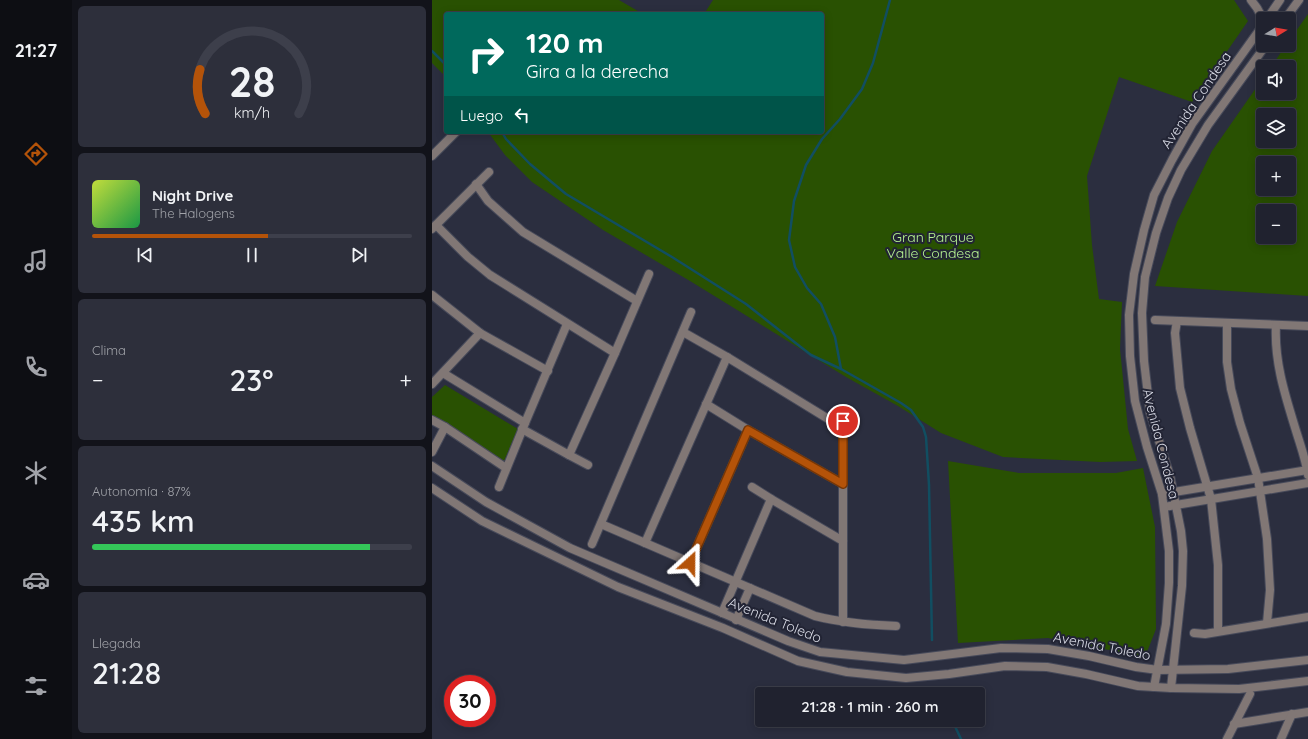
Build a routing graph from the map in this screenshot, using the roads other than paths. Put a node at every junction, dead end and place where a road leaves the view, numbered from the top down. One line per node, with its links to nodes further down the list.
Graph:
1 (1251, 0): 4 (street)
2 (1280, 0): 5 (street)
3 (1299, 0): 6 (street)
4 (1259, 12)
5 (1272, 12)
6 (1290, 12)
7 (1256, 35): 51 (street, Avenida Condesa)
8 (1261, 52): 50 (street, Avenida Condesa)
9 (454, 134): 10 (street)
10 (434, 151)
11 (489, 172): 12 (street)
12 (476, 184): 13 (street); 16 (street)
13 (434, 227): 21 (street)
14 (649, 274): 16 (street)
15 (434, 300): 25 (street)
16 (637, 301): 26 (street)
17 (691, 312): 24 (street)
18 (1155, 320): 19 (street)
19 (1177, 321): 20 (street); 45 (street)
20 (1227, 323): 22 (street); 42 (street)
21 (568, 324): 26 (street); 28 (street)
22 (1276, 325): 23 (street); 41 (street)
23 (1308, 326)
24 (683, 332): 27 (street); 56 (street)
25 (480, 333): 28 (street); 29 (street)
26 (615, 354): 37 (street)
27 (727, 357): 31 (street); 44 (street)
28 (548, 371): 33 (street)
29 (443, 373): 30 (street); 33 (street)
30 (432, 384)
31 (706, 404): 35 (street); 58 (street)
32 (432, 420): 34 (street)
33 (524, 426): 37 (street); 40 (street)
34 (445, 427): 36 (street); 40 (street)
35 (748, 430): 44 (street); 60 (street)
36 (432, 452)
37 (569, 455): 38 (street)
38 (588, 465)
39 (432, 466): 63 (street, Avenida Toledo)
40 (506, 468): 46 (street)
41 (1308, 472): 42 (street)
42 (1258, 478): 45 (street); 49 (street)
43 (1308, 483): 49 (street)
44 (843, 484): 57 (street)
45 (1207, 486): 50 (street); 53 (street)
46 (499, 487)
47 (752, 487): 52 (street)
48 (432, 488): 68 (street, Avenida Toledo)
49 (1260, 491): 53 (street); 66 (street)
50 (1174, 492): 51 (street); 54 (street, Avenida Condesa)
51 (1162, 494): 55 (street, Avenida Condesa)
52 (771, 499): 57 (street); 61 (street)
53 (1211, 499): 54 (street); 69 (street)
54 (1176, 505): 55 (street); 73 (street, Avenida Condesa)
55 (1164, 507): 72 (street, Avenida Condesa)
56 (600, 524): 58 (street); 59 (street)
57 (843, 541): 65 (street)
58 (645, 543): 60 (street)
59 (592, 544)
60 (690, 563): 61 (street)
61 (736, 582): 62 (street); 63 (street)
62 (750, 588): 63 (street); 65 (street)
63 (729, 616): 68 (street); 72 (street, Avenida Toledo)
64 (1308, 617): 66 (street)
65 (843, 622): 67 (street)
66 (1267, 623): 69 (street)
67 (896, 626)
68 (724, 628): 75 (street, Avenida Toledo)
69 (1218, 631): 70 (street)
70 (1194, 634)
71 (1308, 660): 73 (street, Avenida Toledo)
72 (1158, 670): 73 (street, Avenida Toledo); 75 (street, Avenida Condesa)
73 (1173, 670): 76 (street, Avenida Condesa)
74 (1308, 681): 76 (street, Avenida Toledo)
75 (1154, 687): 76 (street, Avenida Toledo)
76 (1171, 688)
77 (1250, 694): 80 (street)
78 (1308, 712): 79 (street)
79 (1292, 714): 80 (street); 82 (street)
80 (1234, 724): 81 (street)
81 (1227, 739)
82 (1281, 739)

